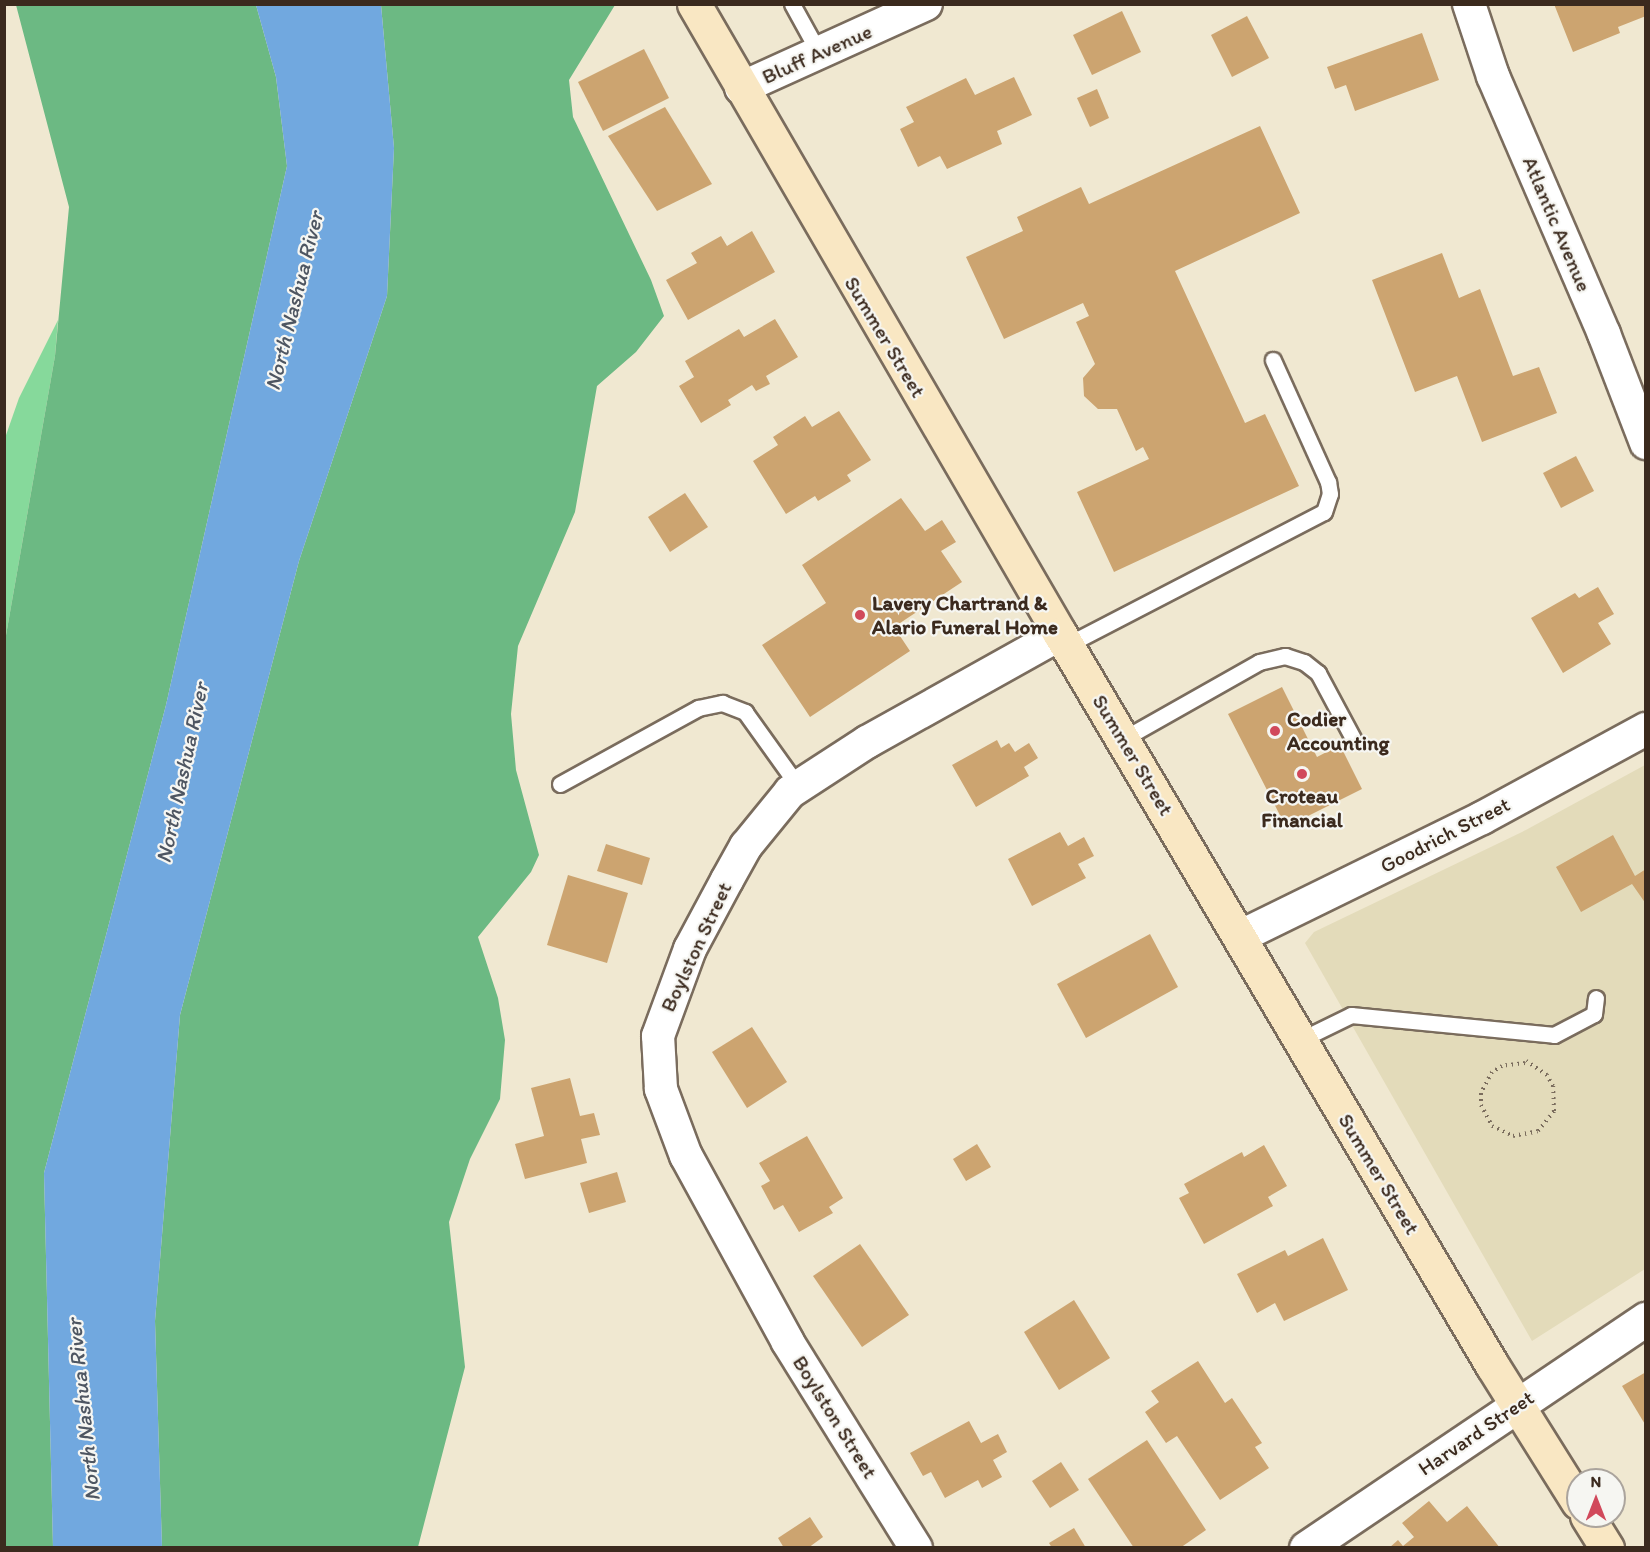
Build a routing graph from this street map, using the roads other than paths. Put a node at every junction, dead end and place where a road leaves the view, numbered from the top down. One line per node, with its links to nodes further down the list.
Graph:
1 (694, 4): 6 (main road, Summer Street)
2 (792, 4): 5 (lane)
3 (926, 4): 5 (street, Bluff Avenue)
4 (1469, 4): 8 (street, Atlantic Avenue)
5 (819, 53): 6 (street, Bluff Avenue)
6 (741, 88): 9 (main road, Summer Street)
7 (1274, 360): 9 (lane)
8 (1646, 443)
9 (1063, 639): 11 (main road, Summer Street); 14 (street, Boylston Street)
10 (1646, 729): 15 (street, Goodrich Street)
11 (1123, 739): 12 (lane); 15 (main road, Summer Street)
12 (1354, 740)
13 (560, 784): 14 (lane)
14 (798, 786): 22 (street, Boylston Street)
15 (1241, 936): 17 (main road, Summer Street)
16 (1596, 998): 17 (lane)
17 (1300, 1040): 19 (main road, Summer Street)
18 (1646, 1319): 19 (street, Harvard Street)
19 (1517, 1406): 20 (main road, Summer Street); 23 (street, Harvard Street)
20 (1566, 1483)
21 (1594, 1528): 24 (main road)
22 (916, 1548)
23 (1306, 1548)
24 (1607, 1548)

